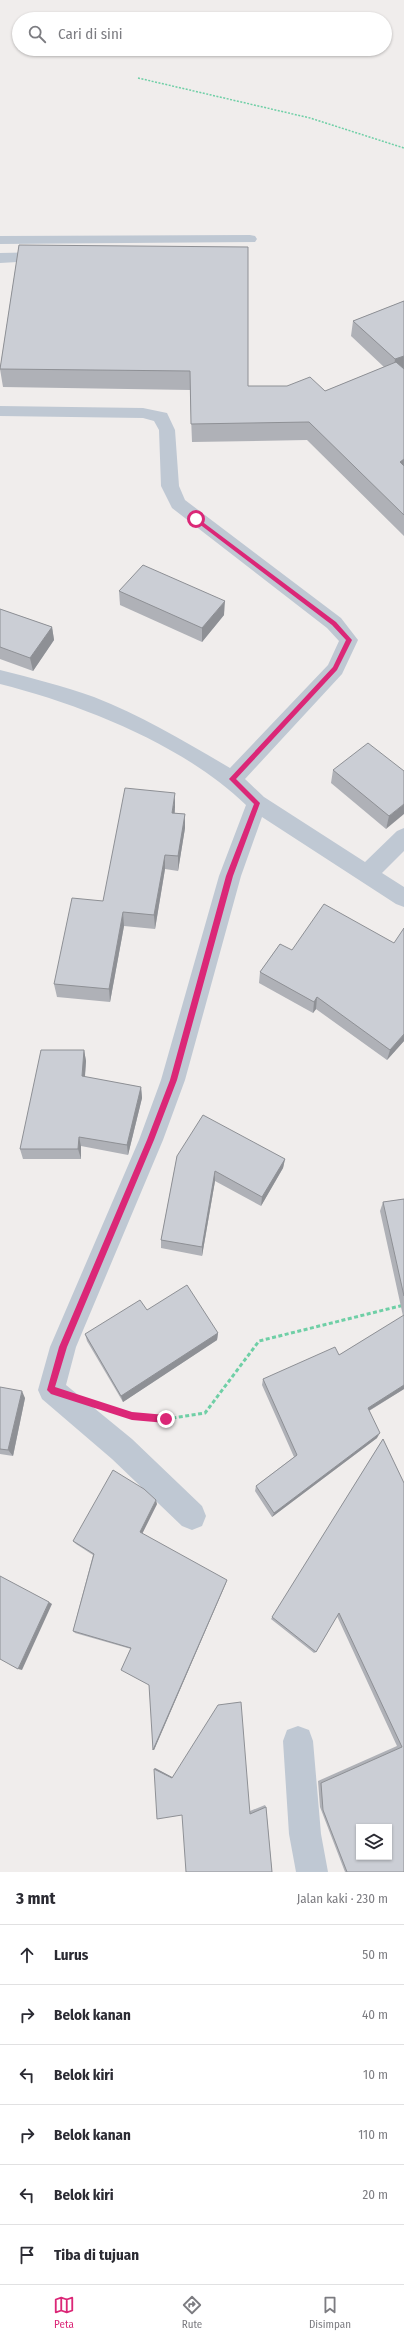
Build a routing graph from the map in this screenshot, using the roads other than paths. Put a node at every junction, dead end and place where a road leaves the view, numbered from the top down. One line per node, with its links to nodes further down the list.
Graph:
1 (250, 239): 3 (street)
2 (0, 240): 3 (street)
3 (122, 240): 4 (street)
4 (88, 254)
5 (60, 257): 6 (street)
6 (0, 258)
7 (0, 411): 9 (street)
8 (0, 677): 9 (street)
9 (232, 779): 10 (street)
10 (257, 803): 12 (street); 14 (street)
11 (404, 837): 12 (street)
12 (367, 874): 13 (street)
13 (404, 898)
14 (192, 1516)
15 (298, 1741): 16 (street)
16 (312, 1872)

